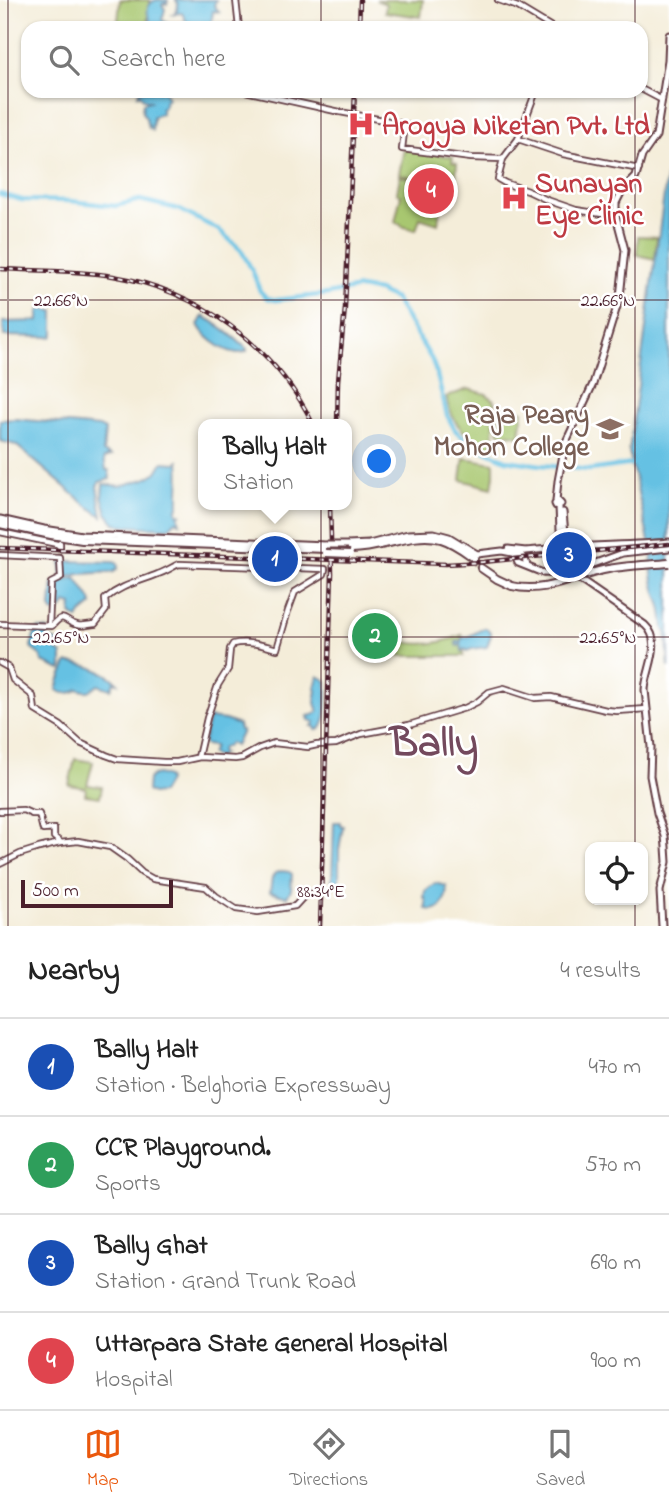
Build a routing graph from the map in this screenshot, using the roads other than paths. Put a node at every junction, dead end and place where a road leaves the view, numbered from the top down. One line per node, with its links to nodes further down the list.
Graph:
1 (236, 0): 3 (street)
2 (498, 0): 4 (street)
3 (238, 21)
4 (541, 21)
5 (669, 34): 9 (main road)
6 (648, 93): 9 (street)
7 (277, 98): 11 (street)
8 (533, 98): 10 (street)
9 (662, 100): 12 (main road)
10 (518, 139): 11 (street); 12 (street)
11 (503, 159): 13 (street)
12 (639, 169): 13 (main road)
13 (616, 216): 14 (main road)
14 (559, 503): 18 (main road); 22 (main road)
15 (0, 526): 17 (street); 24 (highway, bridge)
16 (669, 542): 20 (main road)
17 (60, 543)
18 (580, 547): 20 (main road); 21 (main road, bridge)
19 (669, 548): 20 (main road)
20 (632, 549): 21 (main road, bridge)
21 (488, 552): 24 (main road)
22 (561, 552)
23 (0, 555): 29 (street)
24 (472, 556)
25 (562, 560): 31 (main road)
26 (669, 560): 27 (highway, bridge)
27 (484, 568)
28 (0, 624): 29 (street)
29 (49, 626): 32 (street)
30 (0, 663): 32 (street)
31 (647, 709): 32 (street); 37 (main road)
32 (197, 758)
33 (0, 811): 34 (street)
34 (61, 843): 35 (street); 36 (street)
35 (0, 864)
36 (317, 893)
37 (662, 926)

